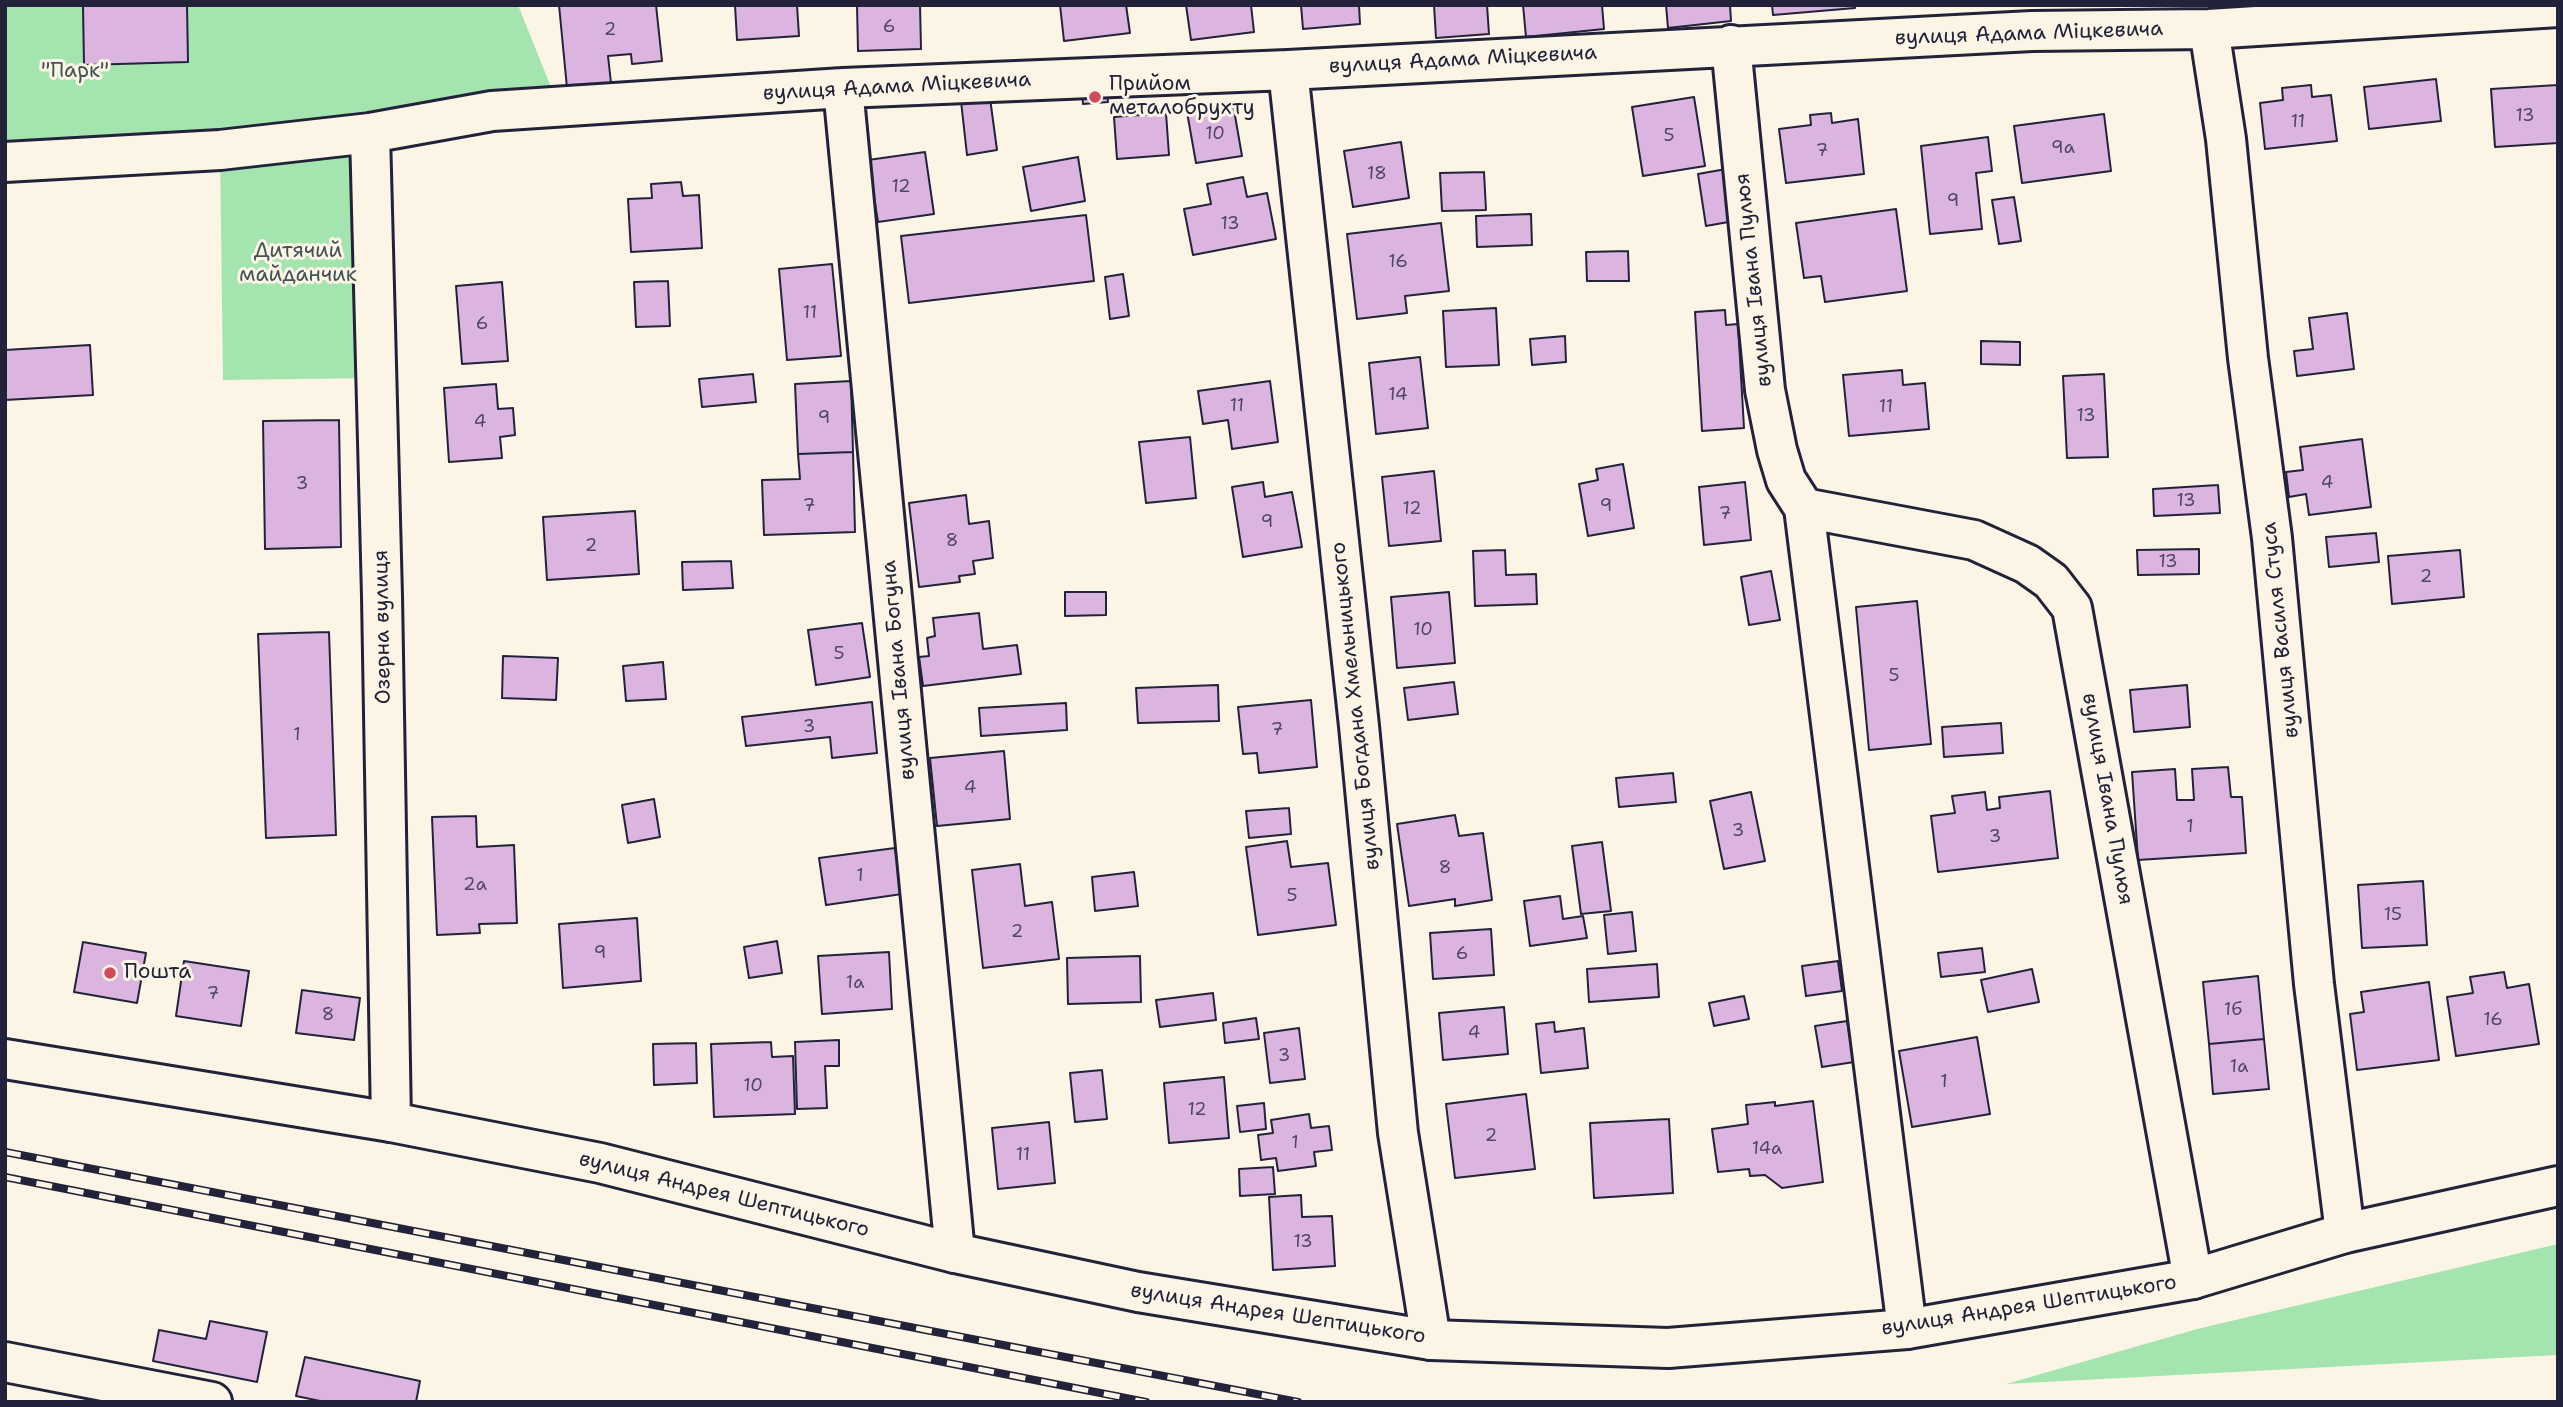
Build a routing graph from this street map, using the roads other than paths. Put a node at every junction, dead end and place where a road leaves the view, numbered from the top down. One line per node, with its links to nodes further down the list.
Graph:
1 (2558, 7): 2 (street, вулиця Адама Міцкевича)
2 (2209, 29): 3 (street, вулиця Адама Міцкевича); 12 (street, вулиця Василя Стуса)
3 (1731, 45): 4 (street, вулиця Адама Міцкевича); 8 (street, вулиця Івана Пулюя)
4 (1288, 70): 5 (street, вулиця Адама Міцкевича); 16 (street, вулиця Богдана Хмельницького)
5 (843, 88): 6 (street, вулиця Адама Міцкевича); 13 (street, вулиця Івана Богуна)
6 (370, 133): 7 (street, вулиця Адама Міцкевича); 10 (street, Озерна вулиця)
7 (5, 162)
8 (1804, 508): 14 (street, вулиця Івана Пулюя); 15 (street, вулиця Івана Пулюя)
9 (5, 1059): 10 (street, вулиця Андрея Шептицького)
10 (391, 1122): 13 (street, вулиця Андрея Шептицького)
11 (2558, 1186): 12 (street, вулиця Андрея Шептицького)
12 (2345, 1233): 14 (street, вулиця Андрея Шептицького)
13 (955, 1253): 16 (street, вулиця Андрея Шептицького)
14 (2193, 1279): 15 (street, вулиця Андрея Шептицького)
15 (1908, 1329): 16 (street, вулиця Андрея Шептицького)
16 (1431, 1340)
17 (5, 1362): 18 (street)
18 (212, 1402)

